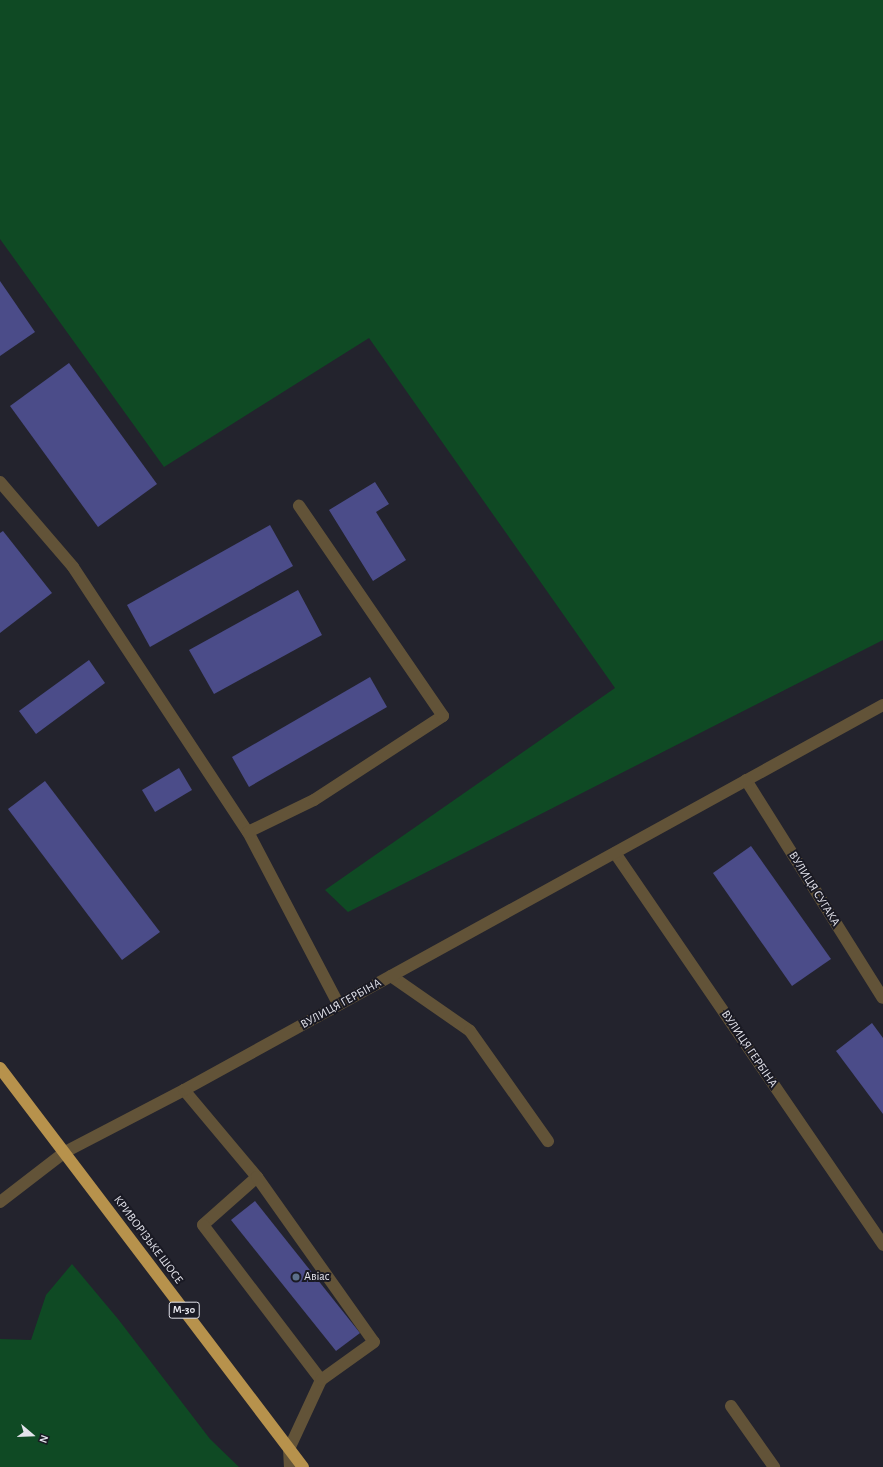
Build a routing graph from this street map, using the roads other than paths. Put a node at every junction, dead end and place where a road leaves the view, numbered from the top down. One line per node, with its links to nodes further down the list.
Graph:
1 (0, 482): 5 (street)
2 (299, 506): 5 (street)
3 (883, 705): 4 (street, ВУЛИЦЯ ГЕРБІНА)
4 (746, 780): 6 (street, ВУЛИЦЯ ГЕРБІНА); 8 (street, ВУЛИЦЯ СУГАКА)
5 (248, 832): 9 (street)
6 (615, 853): 7 (street, ВУЛИЦЯ ГЕРБІНА); 16 (street, ВУЛИЦЯ ГЕРБІНА)
7 (391, 976): 9 (street, ВУЛИЦЯ ГЕРБІНА); 12 (street)
8 (883, 998)
9 (339, 1005): 11 (street, ВУЛИЦЯ ГЕРБІНА)
10 (0, 1068): 13 (highway, КРИВОРІЗЬКЕ ШОСЕ / М-30)
11 (184, 1090): 13 (street, ВУЛИЦЯ ГЕРБІНА); 14 (street)
12 (548, 1141)
13 (65, 1152): 15 (street, ВУЛИЦЯ ГЕРБІНА); 19 (highway, КРИВОРІЗЬКЕ ШОСЕ / М-30)
14 (257, 1177): 17 (street); 17 (street)
15 (0, 1202)
16 (883, 1246)
17 (321, 1380): 19 (street)
18 (731, 1406): 22 (street)
19 (289, 1449): 20 (street); 21 (highway, КРИВОРІЗЬКЕ ШОСЕ / М-30)
20 (290, 1467)
21 (303, 1467)
22 (774, 1467)

